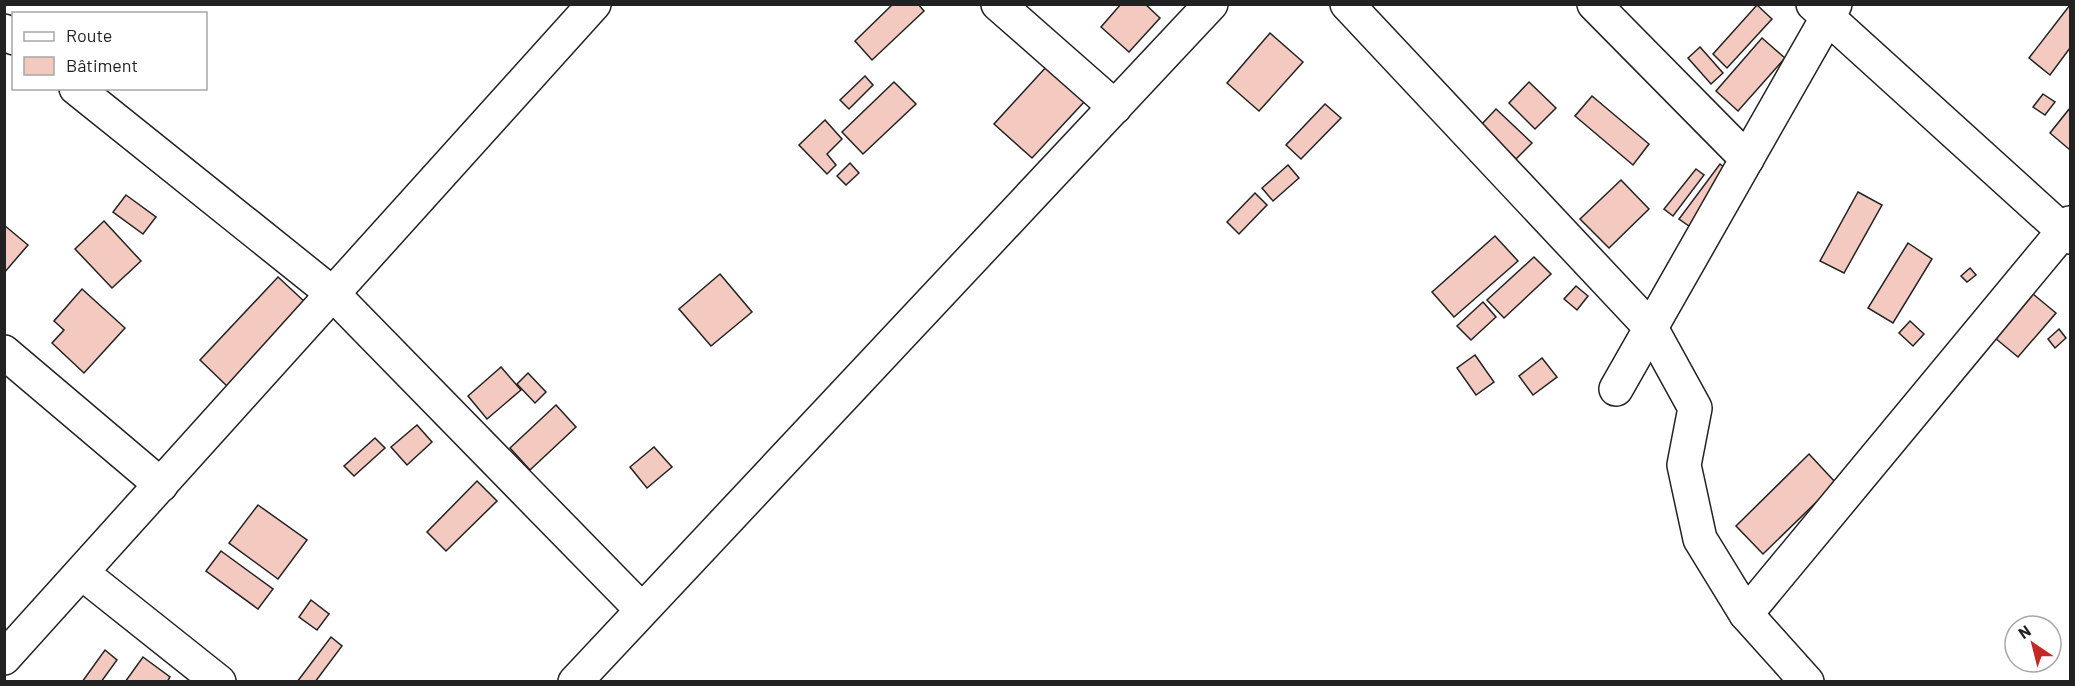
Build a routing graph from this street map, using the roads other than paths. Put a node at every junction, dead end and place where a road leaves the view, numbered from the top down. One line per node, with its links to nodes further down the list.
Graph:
1 (594, 4): 11 (street)
2 (998, 4): 8 (street)
3 (1211, 4): 8 (street)
4 (1347, 4): 12 (street)
5 (1594, 4): 9 (street)
6 (1825, 9): 9 (street); 10 (street)
7 (78, 90): 11 (street)
8 (1115, 107): 17 (street)
9 (1748, 159): 12 (street)
10 (2068, 230): 18 (street)
11 (333, 294): 15 (street); 17 (street)
12 (1651, 328): 14 (street); 18 (street)
13 (4, 352): 15 (street)
14 (1616, 389)
15 (161, 485): 16 (street)
16 (82, 573): 19 (street); 20 (street)
17 (642, 610): 21 (street)
18 (1746, 614): 22 (street)
19 (4, 658)
20 (219, 681)
21 (575, 681)
22 (1807, 681)

